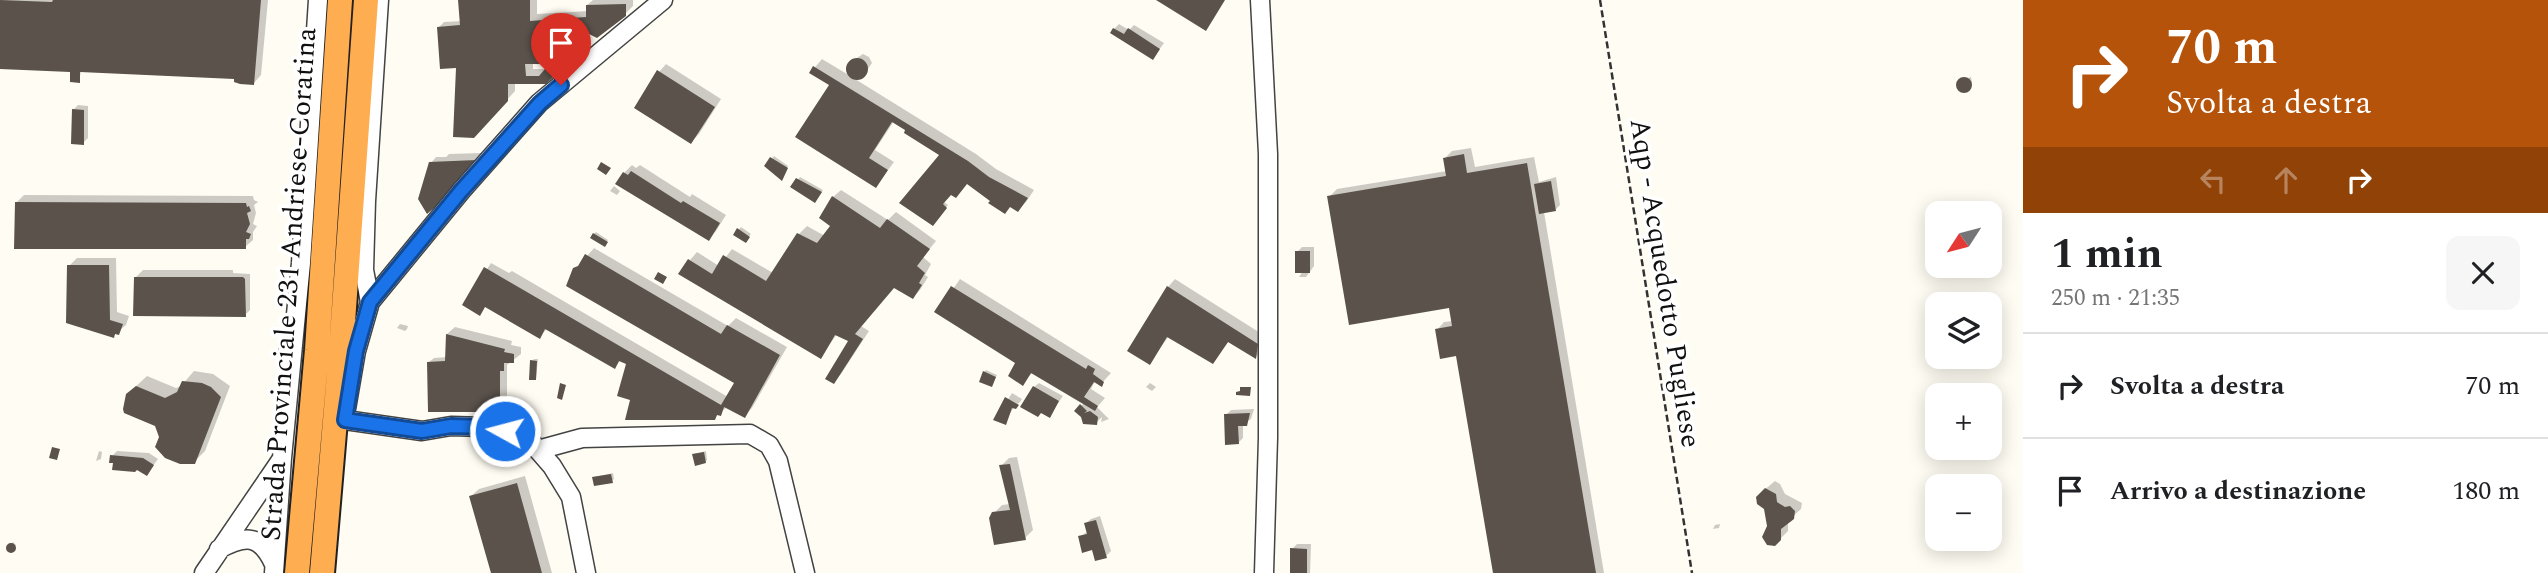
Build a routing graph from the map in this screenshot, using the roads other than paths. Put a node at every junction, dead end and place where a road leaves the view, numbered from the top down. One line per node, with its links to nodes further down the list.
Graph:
1 (318, 0): 10 (street)
2 (340, 0): 13 (highway, Strada Provinciale 231 Andriese-Coratina)
3 (366, 0): 11 (highway, Strada Provinciale 231 Andriese-Coratina)
4 (379, 0): 7 (street)
5 (663, 0): 7 (street)
6 (1260, 0): 18 (street)
7 (370, 302): 8 (street)
8 (345, 420): 9 (street); 11 (street)
9 (538, 450): 16 (street); 17 (street)
10 (282, 458): 12 (street); 13 (street)
11 (326, 528): 15 (highway, Strada Provinciale 231 Andriese-Coratina)
12 (219, 549): 13 (street); 14 (street)
13 (282, 571)
14 (204, 573)
15 (323, 573)
16 (586, 573)
17 (805, 573)
18 (1264, 573)

